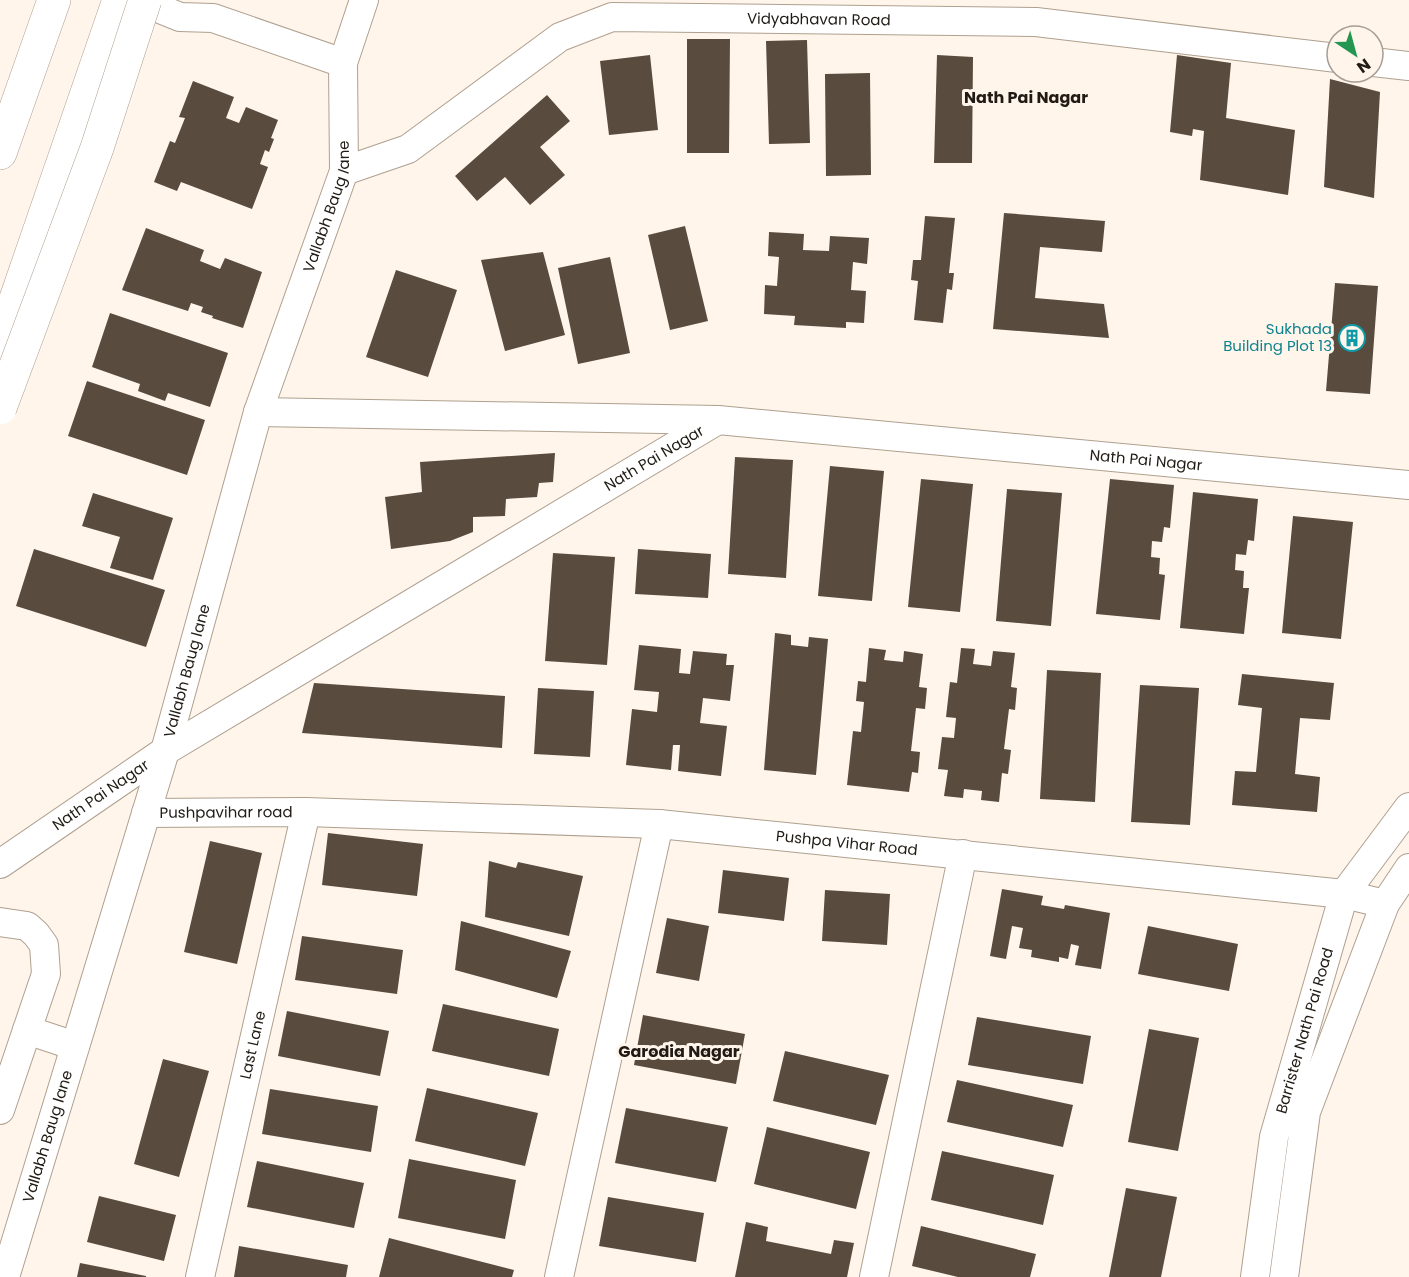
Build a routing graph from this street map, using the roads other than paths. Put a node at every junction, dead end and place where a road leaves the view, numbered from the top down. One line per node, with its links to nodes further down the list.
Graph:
1 (54, 0): 12 (highway)
2 (119, 0): 14 (highway)
3 (138, 0): 6 (street)
4 (145, 0): 15 (highway, bridge)
5 (364, 0): 9 (street, Vallabh Baug lane)
6 (205, 9): 9 (street)
7 (1037, 11): 8 (street, Vidyabhavan Road); 13 (street, Vidyabhavan Road)
8 (1325, 56)
9 (343, 63): 13 (street, Vallabh Baug lane)
10 (1385, 63): 11 (street)
11 (1409, 66)
12 (0, 153)
13 (344, 171): 16 (street, Vallabh Baug lane)
14 (0, 345)
15 (0, 408)
16 (258, 412): 17 (street); 19 (street, Vallabh Baug lane)
17 (718, 420): 18 (street, Nath Pai Nagar); 19 (street, Nath Pai Nagar)
18 (1409, 485)
19 (165, 752): 22 (street, Vallabh Baug lane); 25 (street, Nath Pai Nagar)
20 (1409, 807): 27 (street, Barrister Nath Pai Road)
21 (306, 812): 22 (street, Pushpavihar road); 23 (street, Pushpa Vihar Road); 34 (street, Last Lane)
22 (146, 813): 31 (street, Vallabh Baug lane)
23 (659, 824): 24 (street, Pushpa Vihar Road); 35 (street)
24 (963, 855): 27 (street, Pushpa Vihar Road); 36 (street)
25 (0, 864)
26 (1409, 868): 28 (street)
27 (1344, 894): 28 (street, Pushpa Vihar Road); 37 (street, Barrister Nath Pai Road)
28 (1385, 904): 38 (street)
29 (0, 922): 30 (street)
30 (27, 1030): 31 (street); 32 (street)
31 (75, 1046): 33 (street, Vallabh Baug lane)
32 (0, 1110)
33 (5, 1277)
34 (200, 1277)
35 (559, 1277)
36 (874, 1277)
37 (1255, 1277)
38 (1284, 1277)

